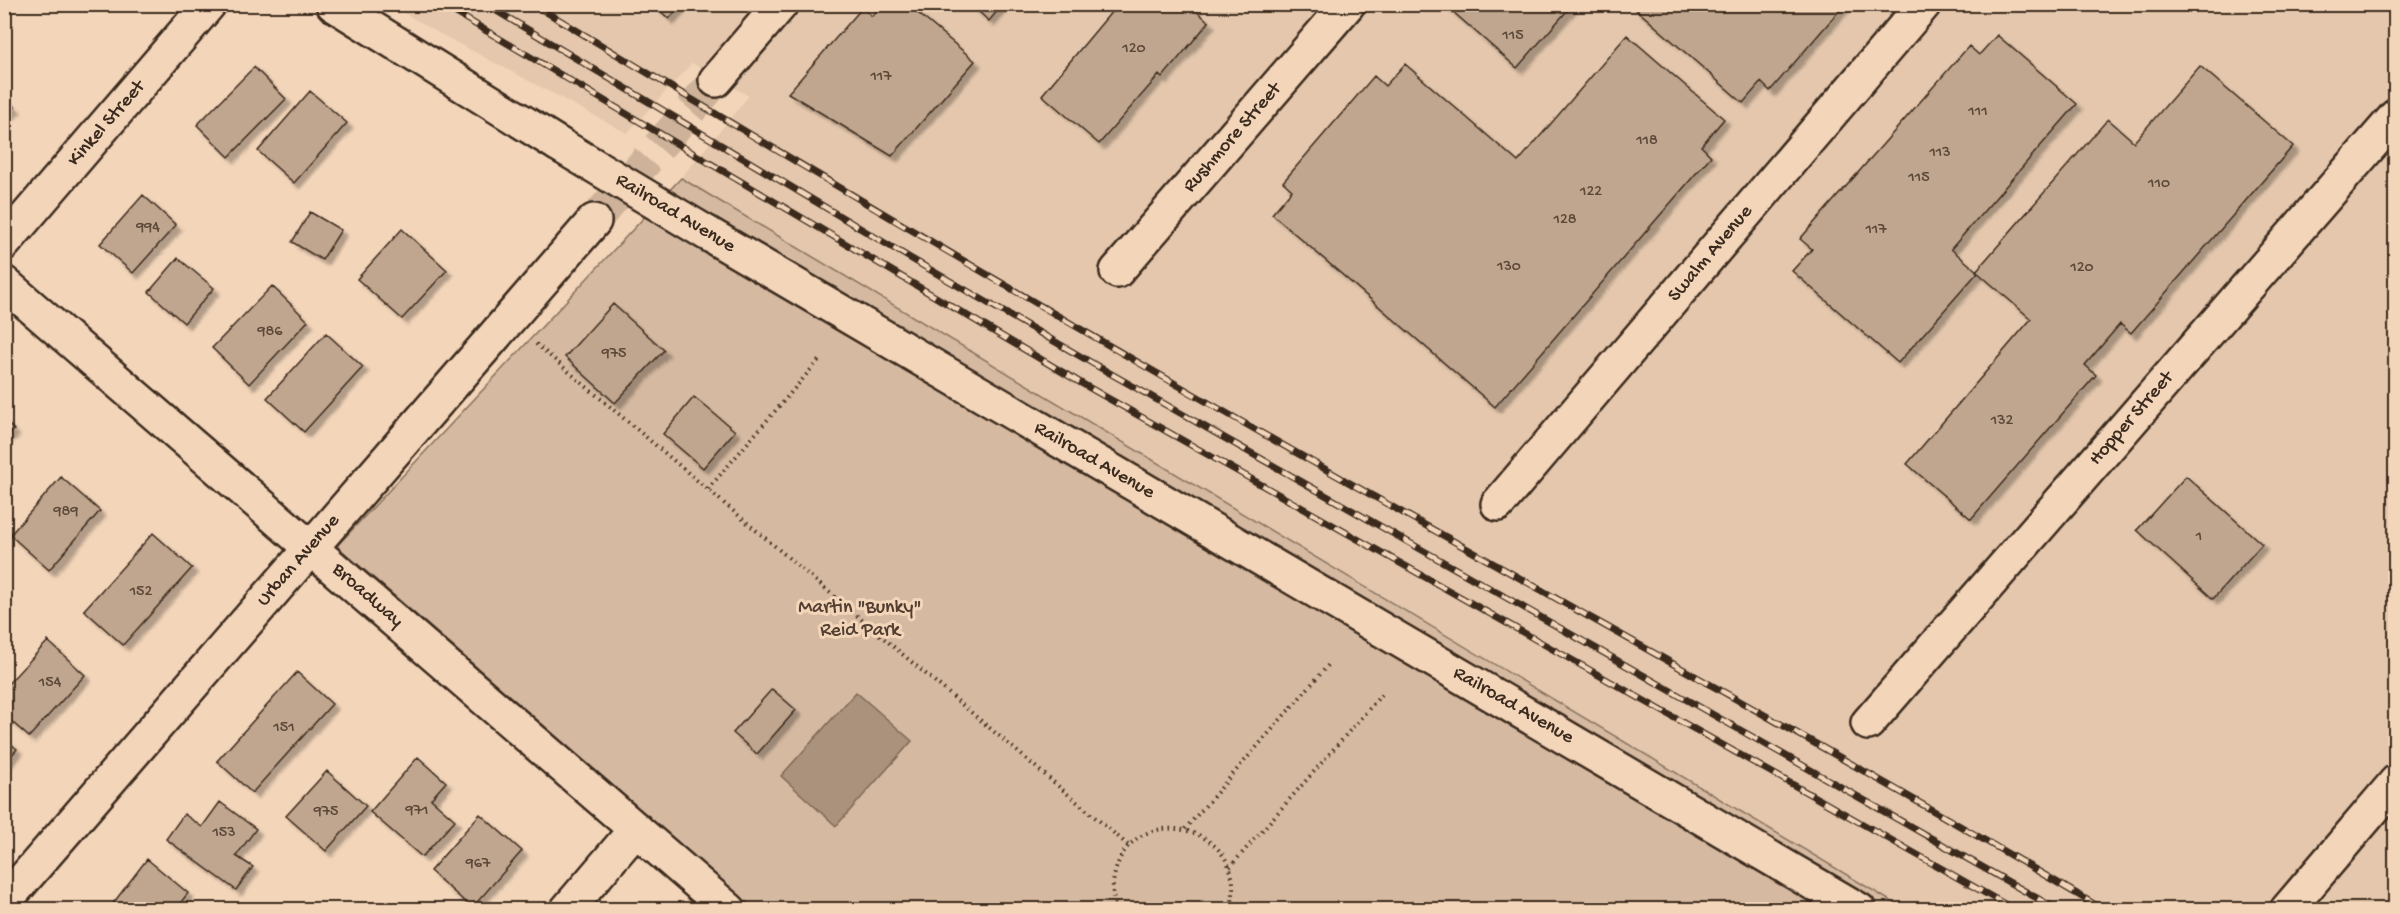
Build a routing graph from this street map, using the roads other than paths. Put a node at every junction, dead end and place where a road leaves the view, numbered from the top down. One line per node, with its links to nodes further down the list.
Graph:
1 (209, 4): 9 (street, Kinkel Street)
2 (333, 4): 20 (street, Railroad Avenue, bridge)
3 (781, 4): 6 (street)
4 (1348, 4): 10 (street, Rushmore Street)
5 (1924, 4): 12 (street, Swalm Avenue)
6 (716, 80)
7 (2396, 116): 14 (street, Hopper Street)
8 (594, 221): 13 (street, Urban Avenue)
9 (4, 243)
10 (1117, 271)
11 (4, 283): 13 (street, Broadway)
12 (1498, 504)
13 (311, 547): 16 (street, Broadway); 17 (street, Urban Avenue)
14 (1868, 723)
15 (2396, 782): 21 (street)
16 (636, 829): 18 (street); 19 (street, Broadway)
17 (4, 902)
18 (567, 909)
19 (729, 909)
20 (1859, 909)
21 (2287, 909)

